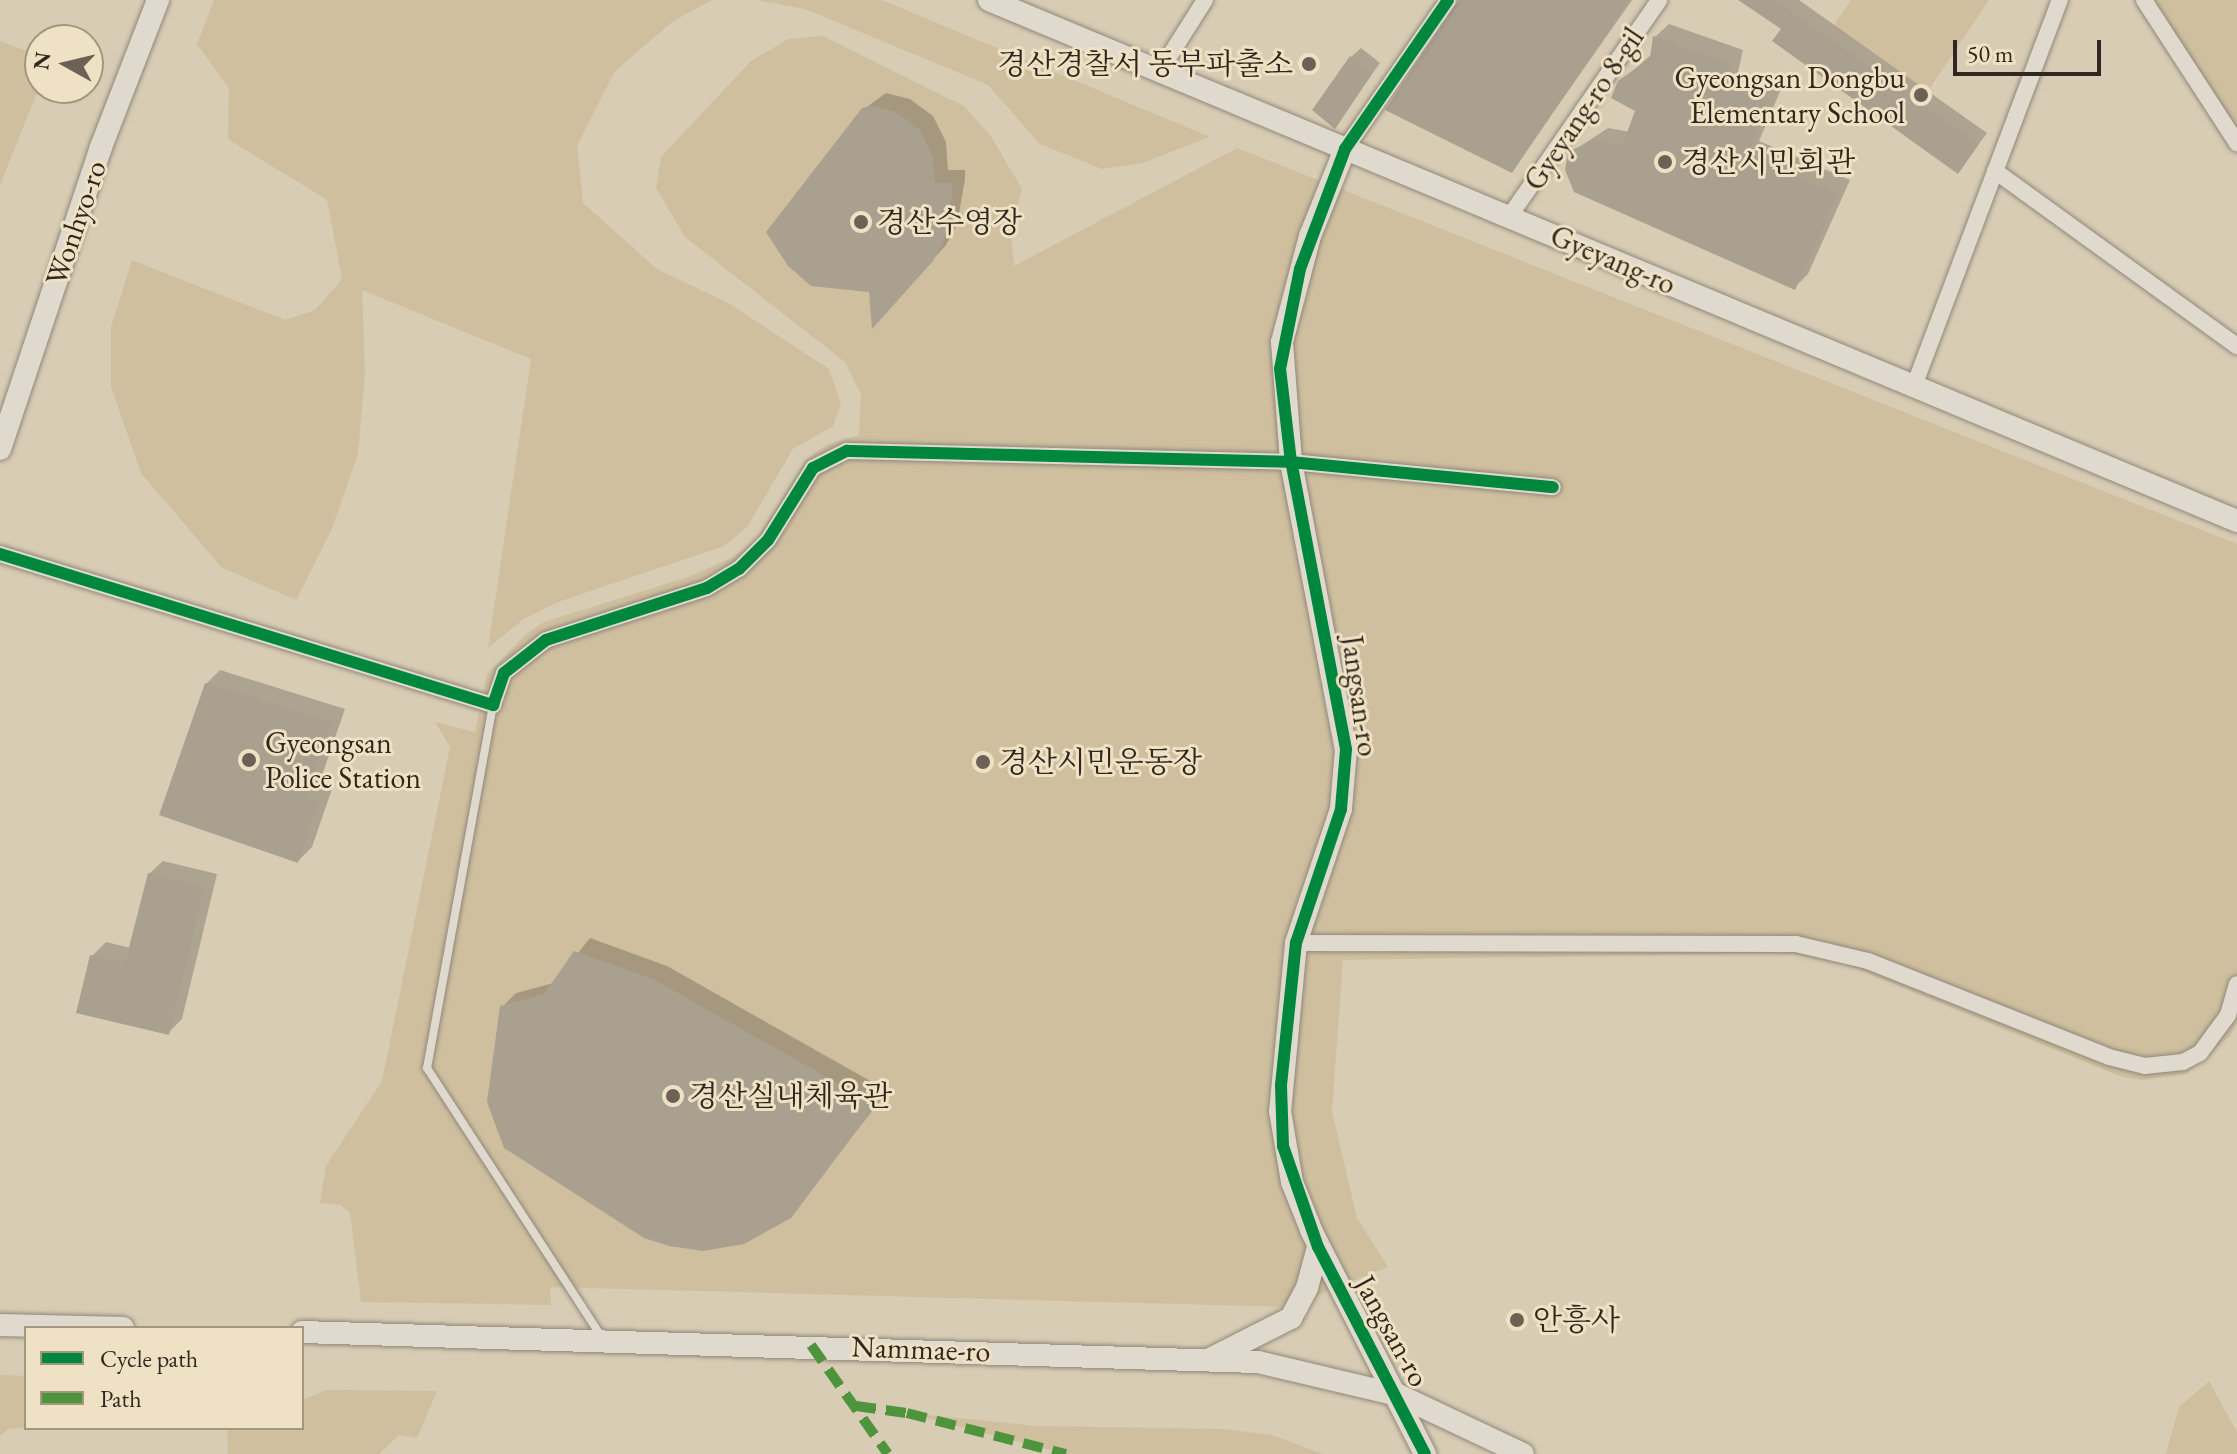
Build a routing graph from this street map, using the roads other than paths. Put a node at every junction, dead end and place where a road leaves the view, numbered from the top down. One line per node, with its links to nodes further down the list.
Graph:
1 (158, 0): 15 (street, Wonhyo-ro)
2 (989, 0): 8 (street, Gyeyang-ro)
3 (1205, 0): 8 (street)
4 (1448, 0): 10 (street, Jangsan-ro)
5 (1659, 0): 12 (street, Gyeyang-ro 8-gil)
6 (2060, 0): 11 (street)
7 (2144, 0): 9 (street)
8 (1160, 71): 10 (street, Gyeyang-ro)
9 (2237, 143)
10 (1345, 149): 12 (street, Gyeyang-ro); 16 (street, Jangsan-ro)
11 (1995, 171): 13 (street); 14 (street)
12 (1509, 217): 14 (street, Gyeyang-ro)
13 (2237, 346)
14 (1914, 386): 18 (street, Gyeyang-ro)
15 (0, 449)
16 (1291, 462): 17 (street); 20 (street); 21 (street, Jangsan-ro)
17 (1553, 487)
18 (2237, 521)
19 (0, 554): 20 (street)
20 (493, 705): 27 (lane)
21 (1296, 943): 22 (street); 23 (street, Jangsan-ro)
22 (2237, 984)
23 (1318, 1247): 28 (street); 29 (street, Jangsan-ro)
24 (0, 1325): 25 (street)
25 (41, 1326)
26 (304, 1332): 27 (street, Nammae-ro)
27 (602, 1338): 28 (street, Nammae-ro)
28 (1212, 1358): 29 (street, Nammae-ro)
29 (1398, 1395): 30 (street, Jangsan-ro); 31 (street, Nammae-ro)
30 (1425, 1454)
31 (1523, 1454)

